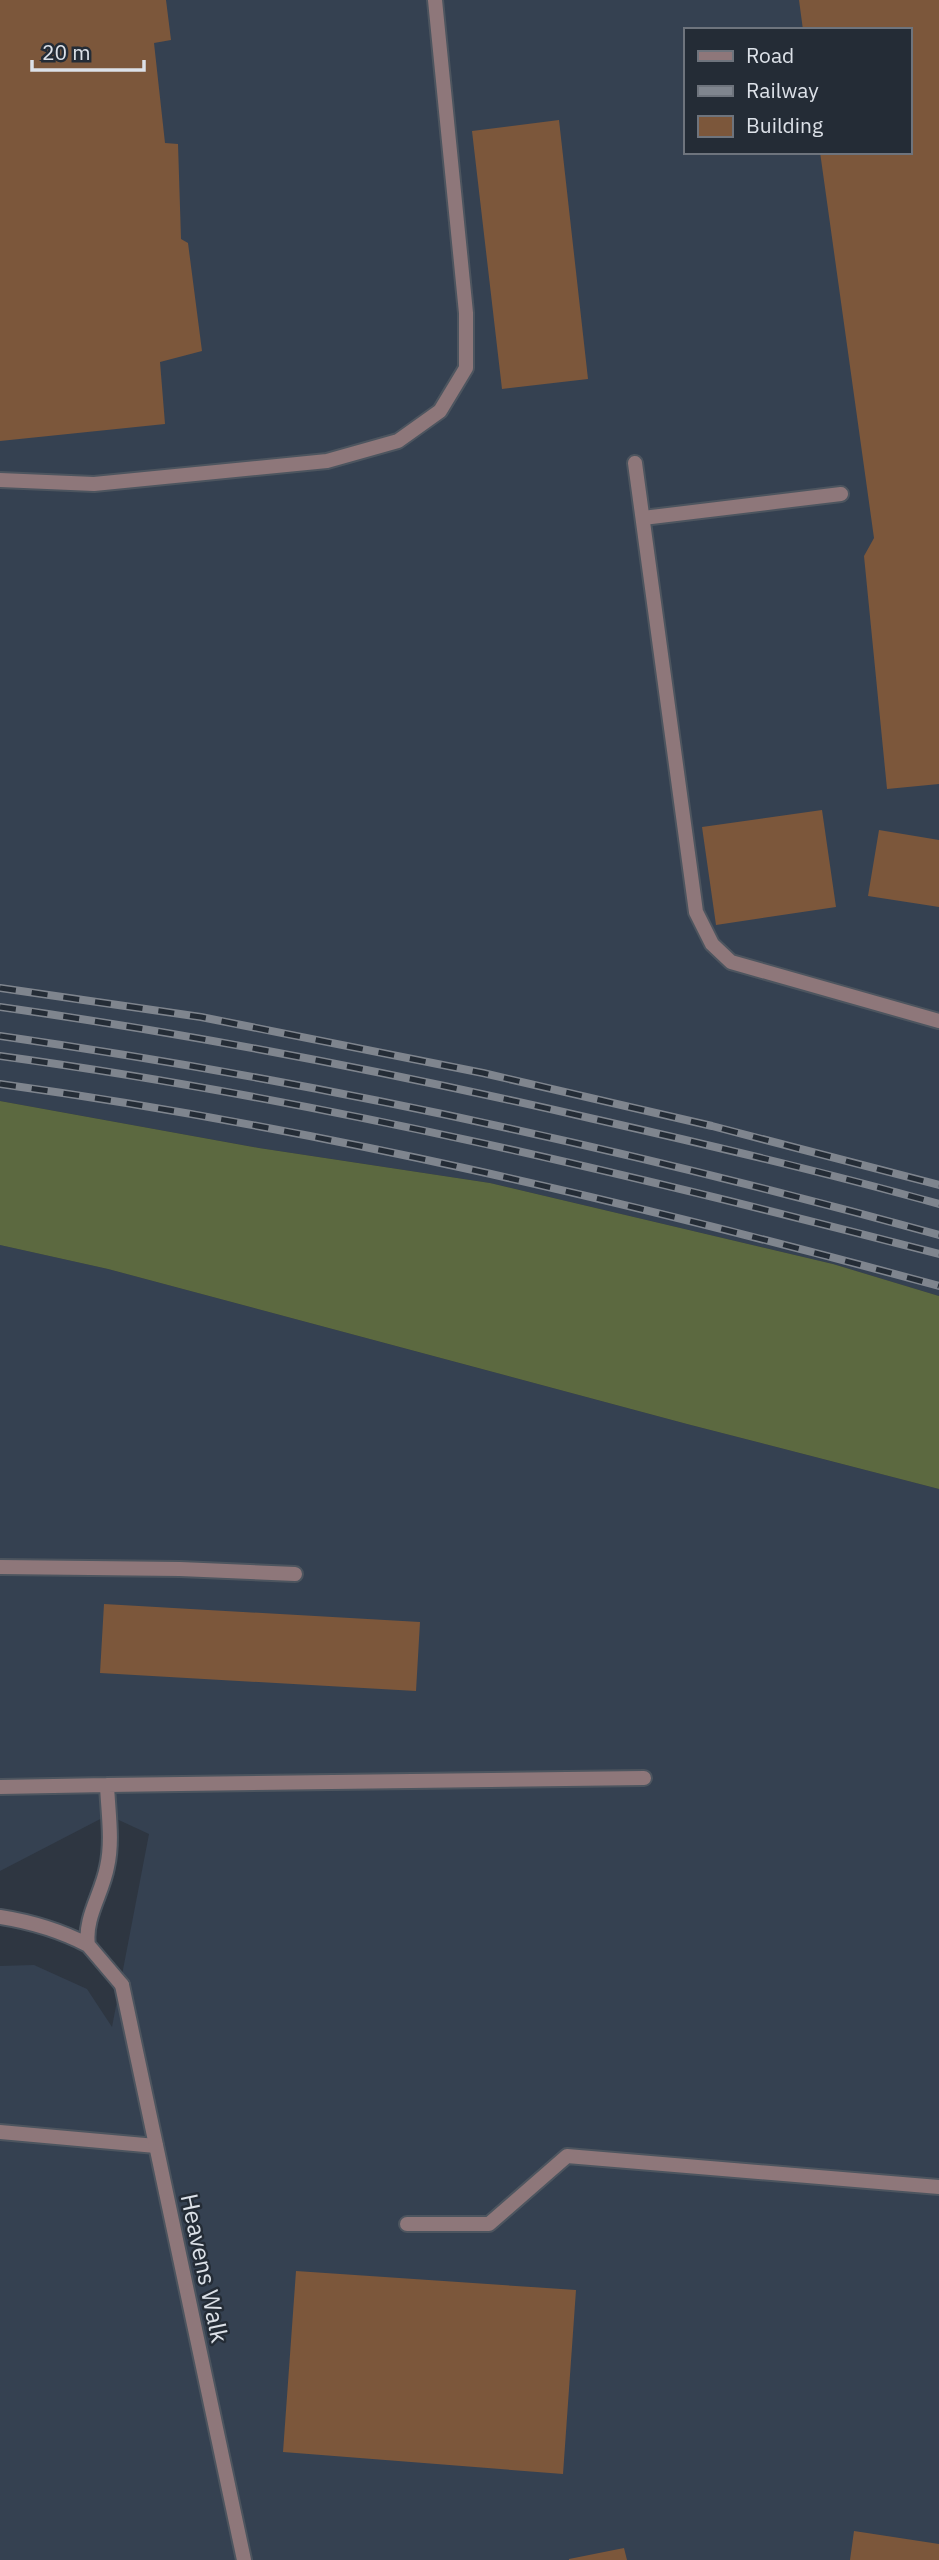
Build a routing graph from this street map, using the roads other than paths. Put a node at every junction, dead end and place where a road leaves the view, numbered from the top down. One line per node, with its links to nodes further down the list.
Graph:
1 (435, 0): 3 (street)
2 (635, 463): 5 (street)
3 (0, 480)
4 (841, 494): 5 (street)
5 (643, 518): 6 (street)
6 (939, 1021)
7 (0, 1567): 8 (street)
8 (295, 1574)
9 (644, 1778): 10 (street)
10 (107, 1785): 11 (street); 13 (street)
11 (0, 1787)
12 (0, 1917): 13 (street)
13 (88, 1945): 15 (street, Heavens Walk)
14 (0, 2132): 15 (street)
15 (156, 2146): 18 (street, Heavens Walk)
16 (939, 2186): 17 (street)
17 (407, 2224)
18 (244, 2560)

